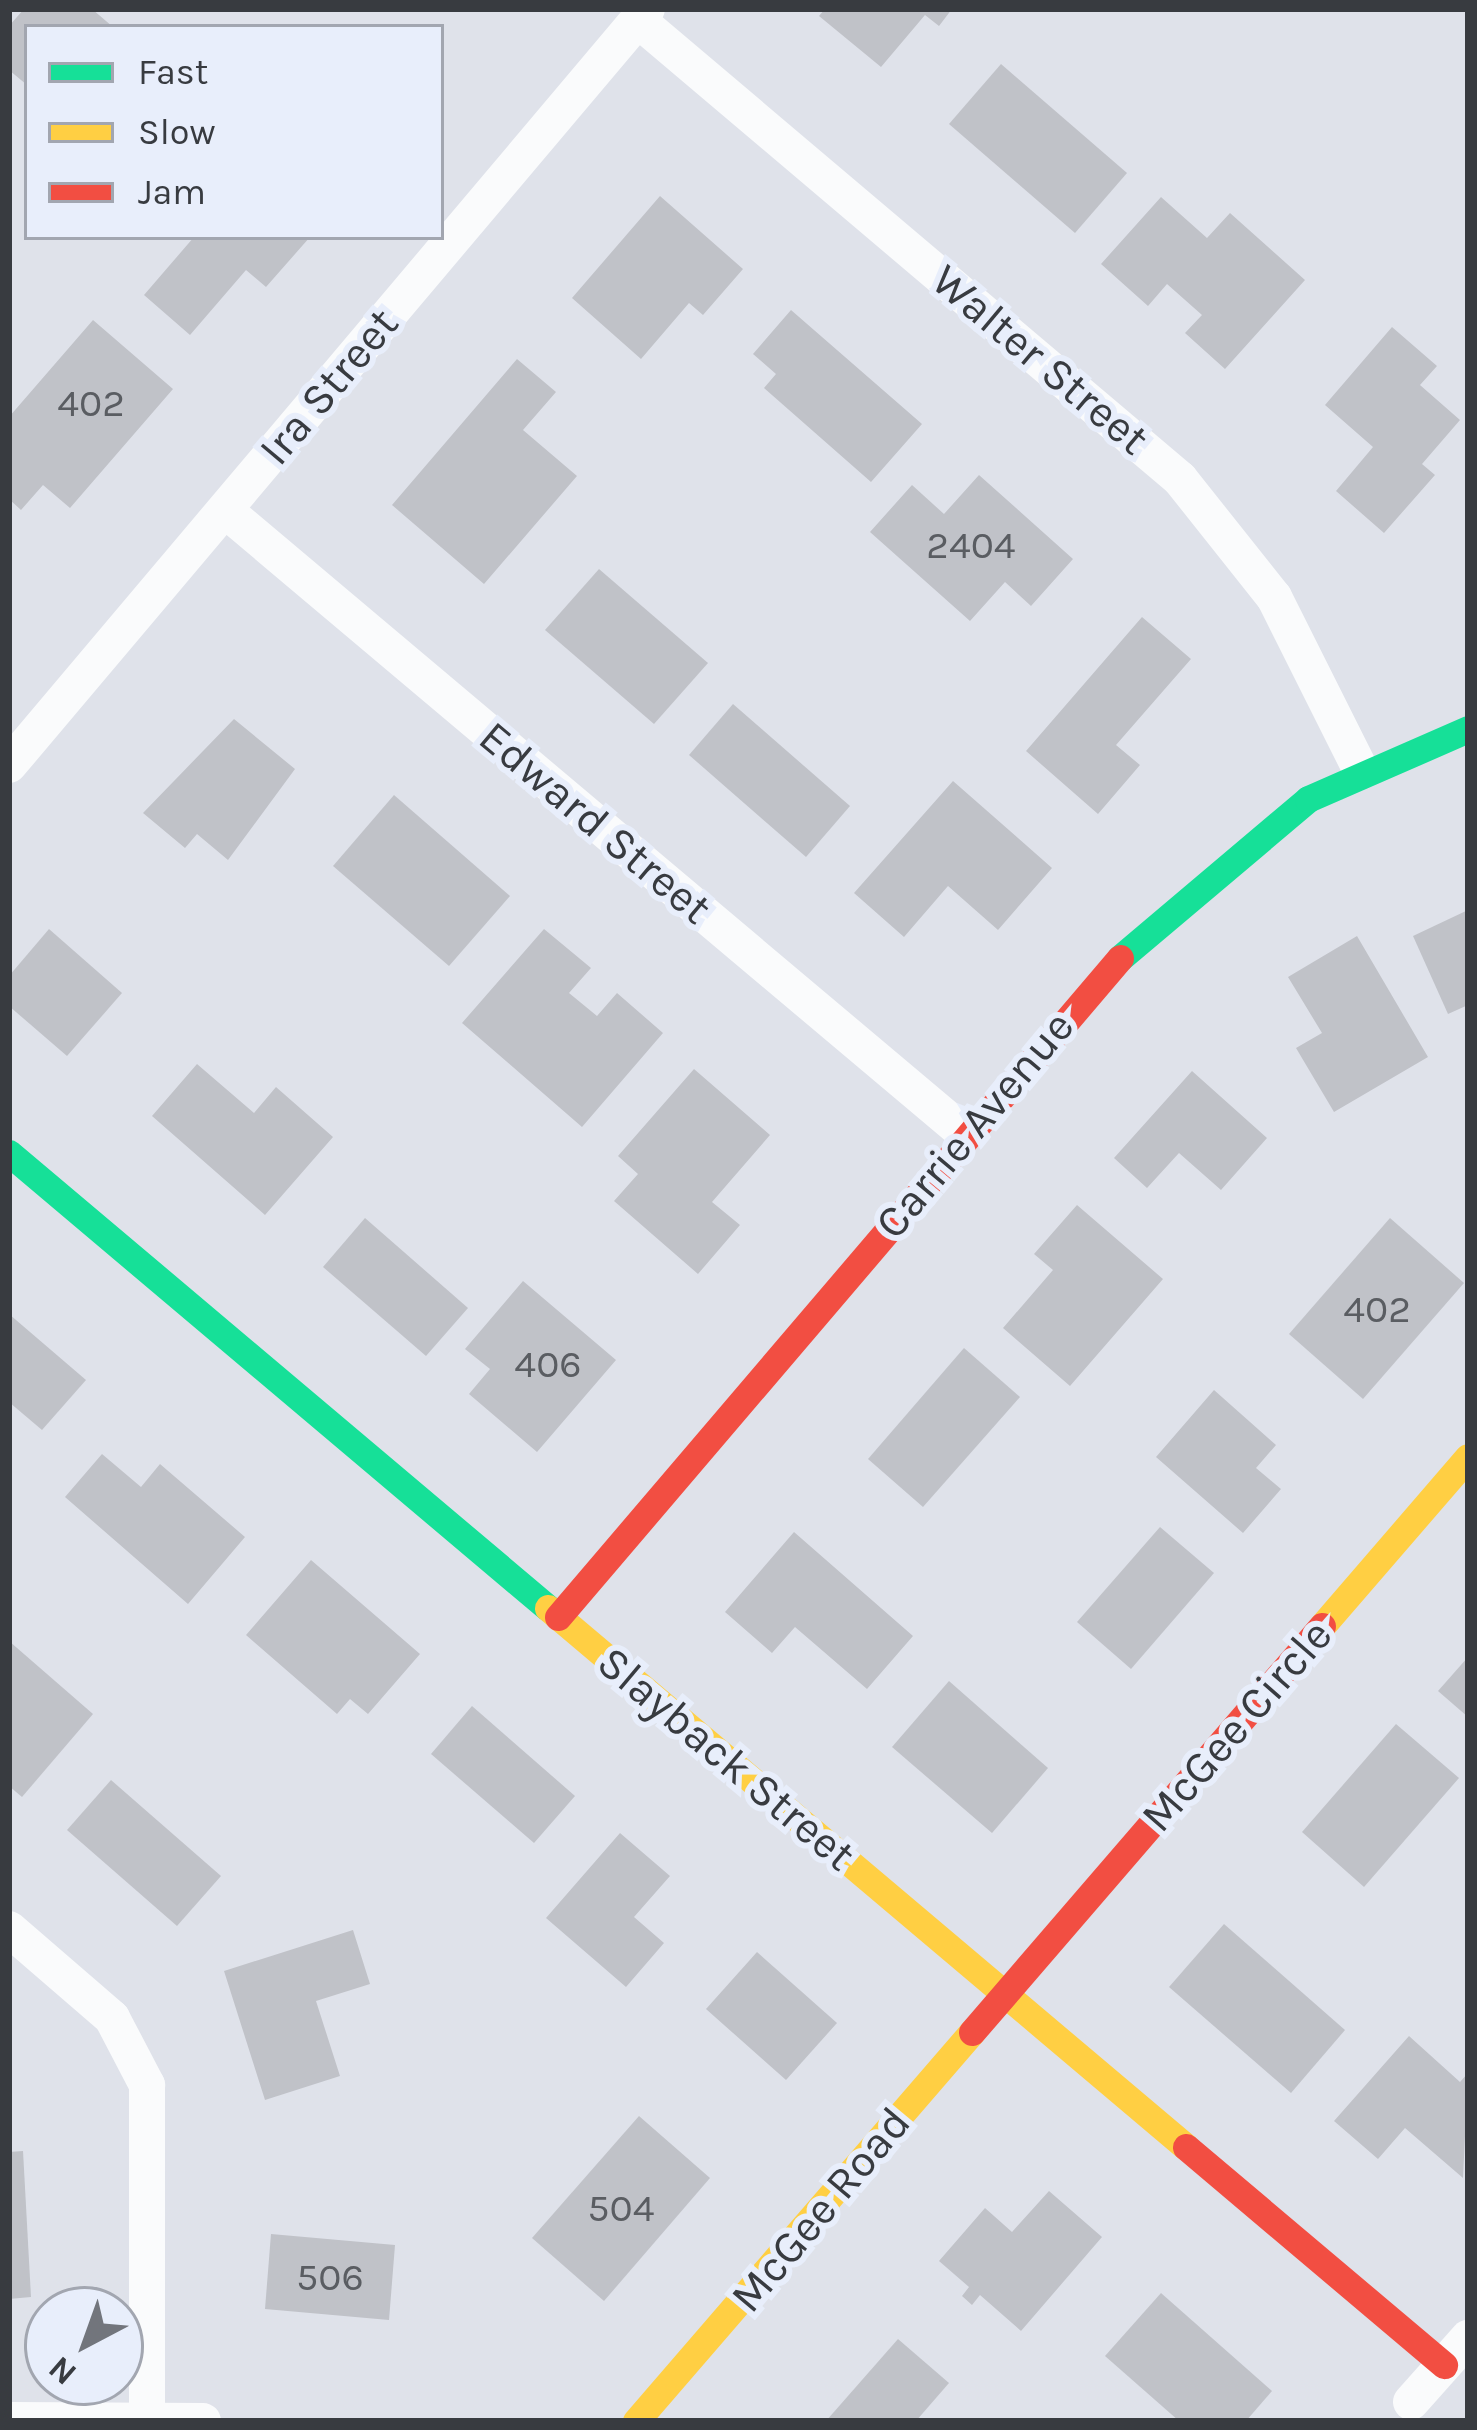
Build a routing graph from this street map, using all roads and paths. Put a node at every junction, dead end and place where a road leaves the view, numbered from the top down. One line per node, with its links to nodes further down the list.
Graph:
1 (643, 15): 2 (street, Ira Street); 5 (street, Walter Street)
2 (226, 512): 4 (street, Ira Street); 6 (street, Edward Street)
3 (1468, 729): 5 (street, Carrie Avenue)
4 (9, 765)
5 (1360, 769): 6 (street, Carrie Avenue)
6 (964, 1133): 9 (street, Carrie Avenue)
7 (9, 1153): 9 (street, Slayback Street)
8 (1468, 1457): 11 (street, McGee Circle)
9 (558, 1617): 11 (street, Slayback Street)
10 (9, 1929): 14 (street)
11 (1006, 1996): 12 (street, Slayback Street); 17 (street, McGee Road)
12 (1456, 2351): 13 (street)
13 (1411, 2402)
14 (148, 2418): 15 (street); 16 (street)
15 (9, 2420)
16 (203, 2421)
17 (636, 2421)

